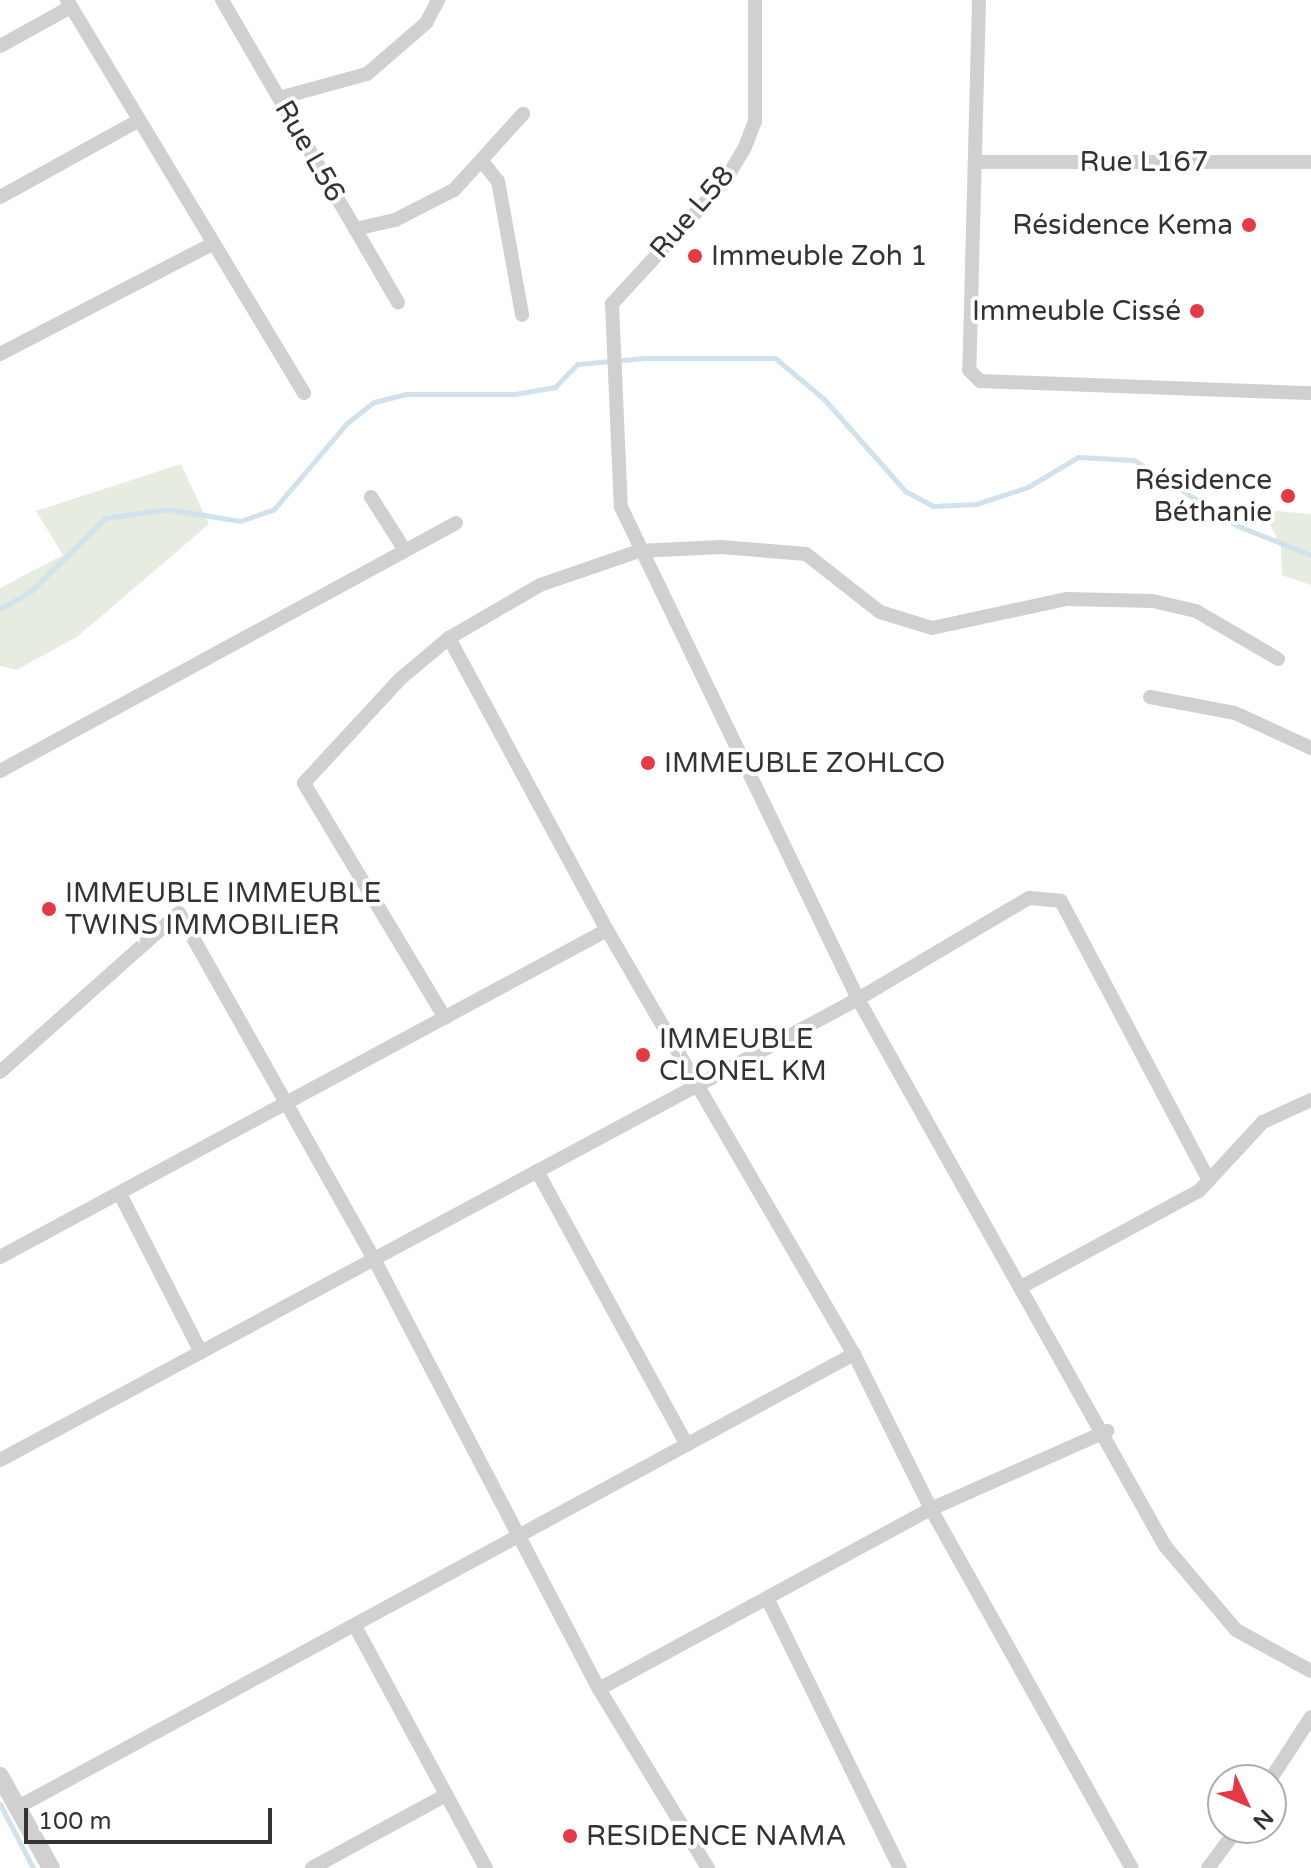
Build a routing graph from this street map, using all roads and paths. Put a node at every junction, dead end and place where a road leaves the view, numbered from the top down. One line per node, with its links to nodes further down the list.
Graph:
1 (222, 0): 7 (street, Rue L56)
2 (438, 0): 7 (street)
3 (755, 0): 24 (street, Rue L58)
4 (979, 0): 10 (street)
5 (69, 3): 6 (street); 9 (street)
6 (0, 46)
7 (279, 98): 14 (street, Rue L56)
8 (523, 114): 12 (street)
9 (136, 122): 13 (street); 15 (street)
10 (977, 162): 11 (street, Rue L167); 20 (street)
11 (1311, 162)
12 (484, 164): 14 (street); 17 (street)
13 (0, 197)
14 (355, 229): 16 (street, Rue L56)
15 (210, 245): 18 (street); 19 (street)
16 (398, 303)
17 (522, 315)
18 (0, 354)
19 (304, 393)
20 (1311, 393)
21 (371, 497): 23 (street)
22 (456, 523): 23 (street)
23 (404, 549): 29 (street)
24 (639, 551): 25 (street); 26 (street); 31 (street)
25 (449, 638): 30 (street); 32 (street)
26 (1278, 659)
27 (1150, 697): 28 (street)
28 (1311, 748)
29 (0, 771)
30 (607, 930): 32 (street); 34 (street)
31 (858, 999): 34 (street); 38 (street); 42 (street)
32 (445, 1018): 36 (street)
33 (0, 1072): 36 (street)
34 (694, 1081): 37 (street); 44 (street)
35 (1311, 1100): 38 (street)
36 (284, 1103): 39 (street); 41 (street)
37 (537, 1171): 41 (street); 46 (street)
38 (1209, 1180): 42 (street)
39 (120, 1194): 40 (street); 43 (street)
40 (0, 1257)
41 (373, 1257): 43 (street); 49 (street)
42 (1023, 1286): 45 (street)
43 (201, 1352): 47 (street)
44 (854, 1354): 46 (street); 48 (street)
45 (1107, 1431): 48 (street); 52 (street)
46 (687, 1445): 49 (street)
47 (0, 1460)
48 (931, 1509): 50 (street); 66 (street)
49 (516, 1533): 51 (street); 53 (street)
50 (767, 1598): 53 (street); 65 (street)
51 (355, 1626): 57 (street); 58 (street)
52 (1311, 1671)
53 (599, 1689): 60 (street)
54 (1311, 1717): 55 (street)
55 (1280, 1764)
56 (1, 1782): 58 (street)
57 (446, 1795): 62 (street); 63 (street)
58 (18, 1807): 61 (street)
59 (1226, 1844): 67 (street)
60 (706, 1864): 64 (street)
61 (51, 1868)
62 (312, 1868)
63 (486, 1868)
64 (690, 1868)
65 (900, 1868)
66 (1132, 1868)
67 (1208, 1868)

